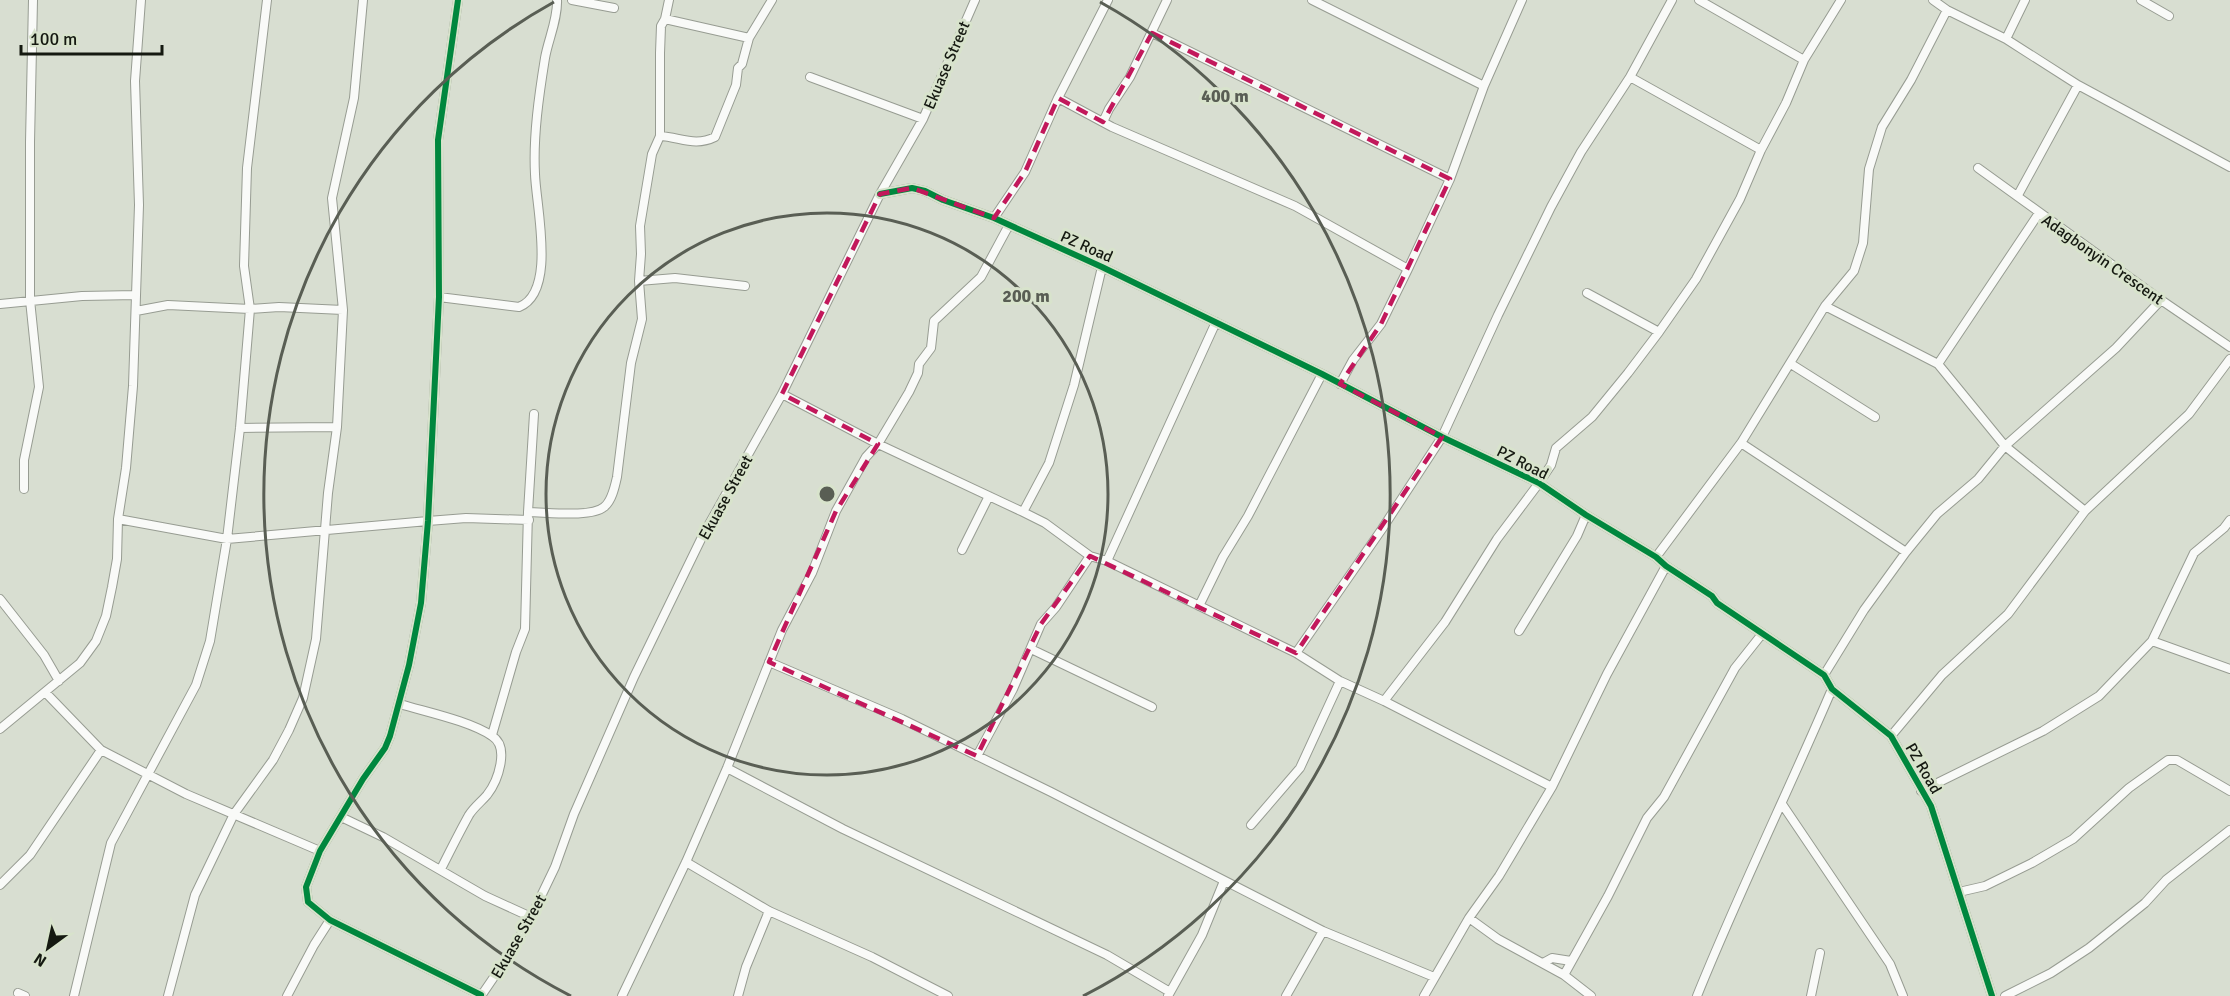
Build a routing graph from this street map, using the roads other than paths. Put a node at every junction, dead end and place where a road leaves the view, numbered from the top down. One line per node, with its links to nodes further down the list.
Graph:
1 (33, 0): 53 (street)
2 (141, 0): 51 (street)
3 (267, 0): 57 (street)
4 (363, 0): 58 (street)
5 (458, 0): 52 (street)
6 (557, 0): 52 (street)
7 (572, 0): 21 (street)
8 (669, 0): 24 (street)
9 (772, 0): 26 (street)
10 (975, 0): 34 (street, Ekuase Street)
11 (1108, 0): 33 (street)
12 (1167, 0): 25 (street)
13 (1312, 0): 32 (street)
14 (1522, 0): 32 (street)
15 (1672, 0): 30 (street)
16 (1699, 0): 28 (street)
17 (1841, 0): 28 (street)
18 (1933, 0): 22 (street)
19 (2025, 0): 27 (street)
20 (2141, 0): 23 (street)
21 (614, 8)
22 (1947, 10): 27 (street); 56 (street)
23 (2169, 16)
24 (665, 19): 26 (street); 36 (street)
25 (1152, 33): 35 (street); 40 (street)
26 (749, 38): 36 (street)
27 (2006, 39): 31 (street)
28 (1804, 60): 37 (street)
29 (810, 76): 34 (street)
30 (1630, 77): 37 (street); 73 (street)
31 (2078, 85): 38 (street); 42 (street)
32 (1484, 86): 40 (street)
33 (1059, 98): 35 (street); 44 (street)
34 (923, 119): 41 (street, Ekuase Street)
35 (1103, 122): 47 (street)
36 (660, 136): 48 (street)
37 (1761, 150): 61 (street)
38 (2230, 167)
39 (1978, 168): 42 (street, Adagbonyin Crescent)
40 (1450, 179): 47 (street)
41 (879, 194): 44 (street, PZ Road); 68 (street, Ekuase Street)
42 (2018, 195): 43 (street, Adagbonyin Crescent)
43 (2038, 213): 54 (street, Adagbonyin Crescent); 65 (street)
44 (994, 218): 45 (street, PZ Road)
45 (1009, 225): 46 (street, PZ Road); 75 (street)
46 (1102, 267): 60 (street, PZ Road); 81 (street)
47 (1408, 268): 67 (street)
48 (639, 280): 49 (street); 83 (street)
49 (745, 286)
50 (1587, 293): 61 (street)
51 (136, 295): 53 (street); 59 (street)
52 (439, 297): 86 (street)
53 (30, 300): 55 (street); 78 (street)
54 (2161, 300): 62 (street, Adagbonyin Crescent); 76 (street)
55 (0, 304)
56 (1825, 306): 64 (street); 65 (street)
57 (250, 309): 58 (street); 59 (street); 72 (street)
58 (343, 310): 71 (street)
59 (136, 311): 84 (street)
60 (1216, 322): 66 (street, PZ Road); 94 (street)
61 (1659, 332): 77 (street)
62 (2230, 347)
63 (2230, 359): 80 (street)
64 (1791, 364): 70 (street); 74 (street)
65 (1938, 364): 76 (street)
66 (1322, 374): 67 (street, PZ Road); 97 (street)
67 (1340, 384): 73 (street, PZ Road)
68 (782, 394): 75 (street); 135 (street, Ekuase Street)
69 (534, 414): 83 (street)
70 (1875, 417)
71 (337, 427): 72 (street); 87 (street)
72 (240, 428): 89 (street)
73 (1442, 437): 77 (street, PZ Road); 102 (street)
74 (1741, 443): 91 (street); 93 (street)
75 (878, 444): 79 (street); 103 (street)
76 (2005, 446): 80 (street); 91 (street)
77 (1539, 483): 82 (street, PZ Road); 110 (street)
78 (24, 489)
79 (989, 496): 81 (street); 90 (street)
80 (2085, 511): 115 (street)
81 (1023, 512): 92 (street)
82 (1586, 515): 93 (street, PZ Road); 98 (street)
83 (529, 516): 86 (street); 114 (street)
84 (118, 519): 89 (street); 106 (street)
85 (2230, 520): 88 (street)
86 (428, 521): 87 (street); 111 (street)
87 (327, 529): 89 (street); 124 (street)
88 (2227, 530): 100 (street)
89 (227, 539): 119 (street)
90 (962, 550)
91 (1906, 552): 105 (street)
92 (1090, 556): 94 (street); 101 (street)
93 (1656, 557): 95 (street, PZ Road)
94 (1107, 561): 97 (street)
95 (1666, 566): 99 (street, PZ Road); 120 (street)
96 (0, 599): 106 (street)
97 (1199, 606): 102 (street)
98 (1519, 631)
99 (1762, 634): 105 (street, PZ Road); 140 (street)
100 (2152, 641): 104 (street); 121 (street)
101 (1031, 649): 112 (street); 117 (street)
102 (1296, 653): 107 (street)
103 (769, 662): 117 (street); 118 (street)
104 (2230, 669)
105 (1824, 675): 108 (street, PZ Road)
106 (59, 681): 109 (street)
107 (1340, 681): 110 (street); 126 (street)
108 (1832, 689): 115 (street, PZ Road); 123 (street)
109 (45, 692): 113 (street); 116 (street)
110 (1384, 701): 120 (street)
111 (400, 704): 114 (street); 125 (street)
112 (1152, 707)
113 (0, 729)
114 (492, 735): 130 (street)
115 (1891, 736): 121 (street, PZ Road)
116 (101, 750): 119 (street); 132 (street)
117 (977, 756): 131 (street)
118 (727, 768): 129 (street); 144 (street)
119 (149, 774): 124 (street); 145 (street)
120 (1552, 787): 136 (street)
121 (1921, 791): 133 (street, PZ Road)
122 (2230, 791): 133 (street)
123 (1782, 804): 155 (street); 157 (street)
124 (234, 814): 128 (street); 146 (street)
125 (341, 817): 128 (street); 130 (street)
126 (1251, 825)
127 (2230, 830): 159 (street)
128 (320, 851): 137 (street)
129 (687, 862): 134 (street); 149 (street)
130 (441, 869): 135 (street)
131 (1224, 881): 138 (street); 144 (street)
132 (0, 885)
133 (1959, 892): 158 (street, PZ Road)
134 (769, 911): 150 (street); 151 (street)
135 (531, 917): 148 (street, Ekuase Street)
136 (1469, 918): 141 (street); 143 (street)
137 (330, 920): 147 (street); 148 (street)
138 (1323, 931): 143 (street); 152 (street)
139 (1820, 953): 156 (street)
140 (1570, 961): 141 (street); 142 (street)
141 (1543, 963): 142 (street)
142 (1564, 975): 154 (street)
143 (1434, 976): 153 (street)
144 (1169, 994)
145 (74, 996)
146 (168, 996)
147 (287, 996)
148 (481, 996)
149 (622, 996)
150 (738, 996)
151 (948, 996)
152 (1286, 996)
153 (1424, 996)
154 (1591, 996)
155 (1697, 996)
156 (1811, 996)
157 (1903, 996)
158 (1992, 996)
159 (2005, 996)

